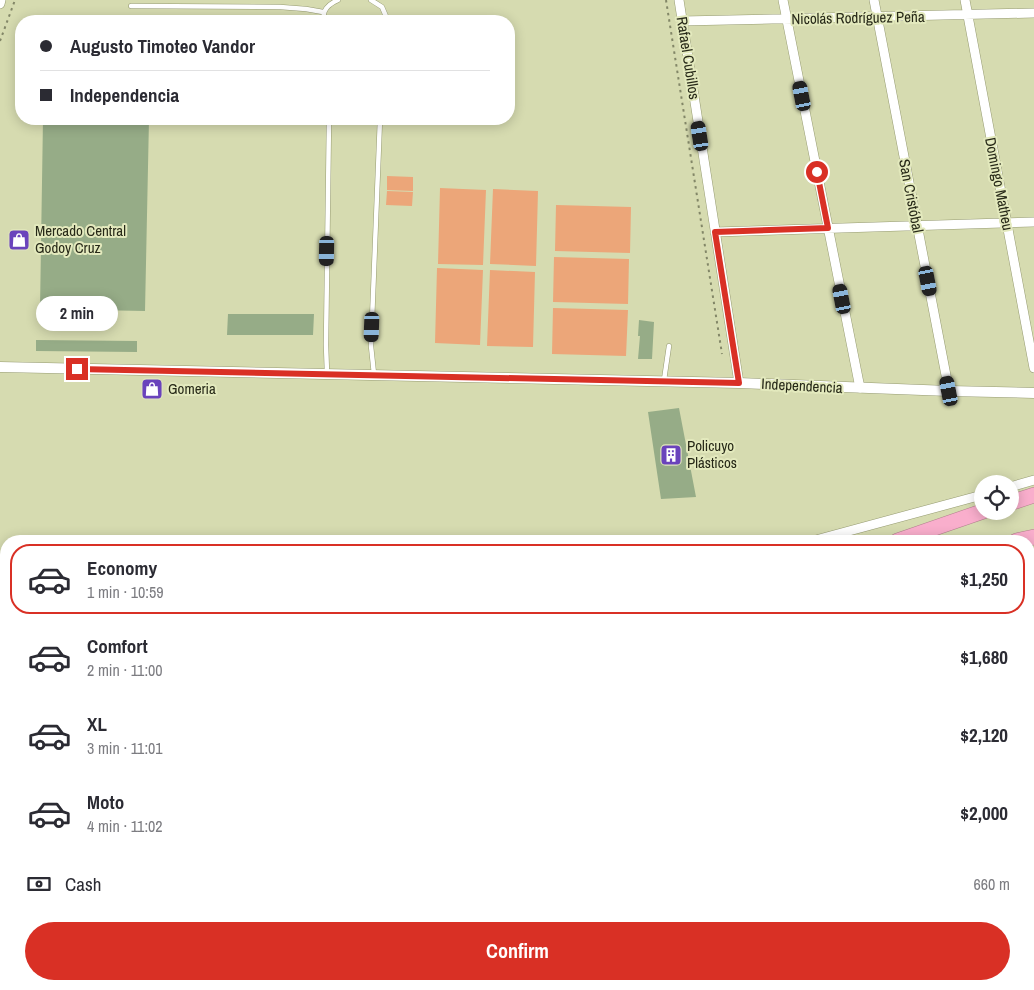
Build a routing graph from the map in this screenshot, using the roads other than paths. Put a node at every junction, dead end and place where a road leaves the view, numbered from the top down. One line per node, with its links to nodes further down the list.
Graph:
1 (2, 0): 8 (street)
2 (338, 0): 10 (lane)
3 (679, 0): 17 (street, Rafael Cubillos)
4 (783, 0): 16 (street)
5 (874, 0): 15 (street, San Cristóbal)
6 (964, 0): 14 (street, Domingo Matheu)
7 (374, 1): 13 (lane)
8 (0, 4)
9 (131, 6): 10 (lane)
10 (323, 12): 12 (lane)
11 (1034, 13): 14 (street, Nicolás Rodríguez Peña)
12 (323, 15)
13 (385, 15)
14 (968, 15): 15 (street, Nicolás Rodríguez Peña); 21 (street, Domingo Matheu)
15 (877, 18): 16 (street, Nicolás Rodríguez Peña); 22 (street, San Cristóbal)
16 (787, 20): 17 (street, Nicolás Rodríguez Peña); 23 (street)
17 (682, 21): 24 (street, Rafael Cubillos)
18 (329, 125): 28 (lane)
19 (380, 125): 29 (lane)
20 (1034, 222): 21 (street)
21 (1007, 223): 22 (street); 27 (street, Domingo Matheu)
22 (917, 226): 23 (street); 33 (street, San Cristóbal)
23 (828, 228): 24 (street); 32 (street)
24 (715, 232): 31 (street, Rafael Cubillos)
25 (669, 346): 30 (lane)
26 (0, 368): 28 (street, Independencia)
27 (1034, 368)
28 (327, 373): 29 (street, Independencia)
29 (374, 374): 30 (street, Independencia)
30 (664, 382): 31 (street, Independencia)
31 (739, 383): 32 (street, Independencia)
32 (860, 388): 33 (street, Independencia)
33 (949, 391): 34 (street, Independencia)
34 (1034, 393)
35 (1034, 480): 36 (street)
36 (1019, 484)
37 (1034, 495): 39 (highway)
38 (974, 497): 41 (street)
39 (1019, 500)
40 (974, 514): 42 (highway)
41 (834, 535)
42 (914, 535)

